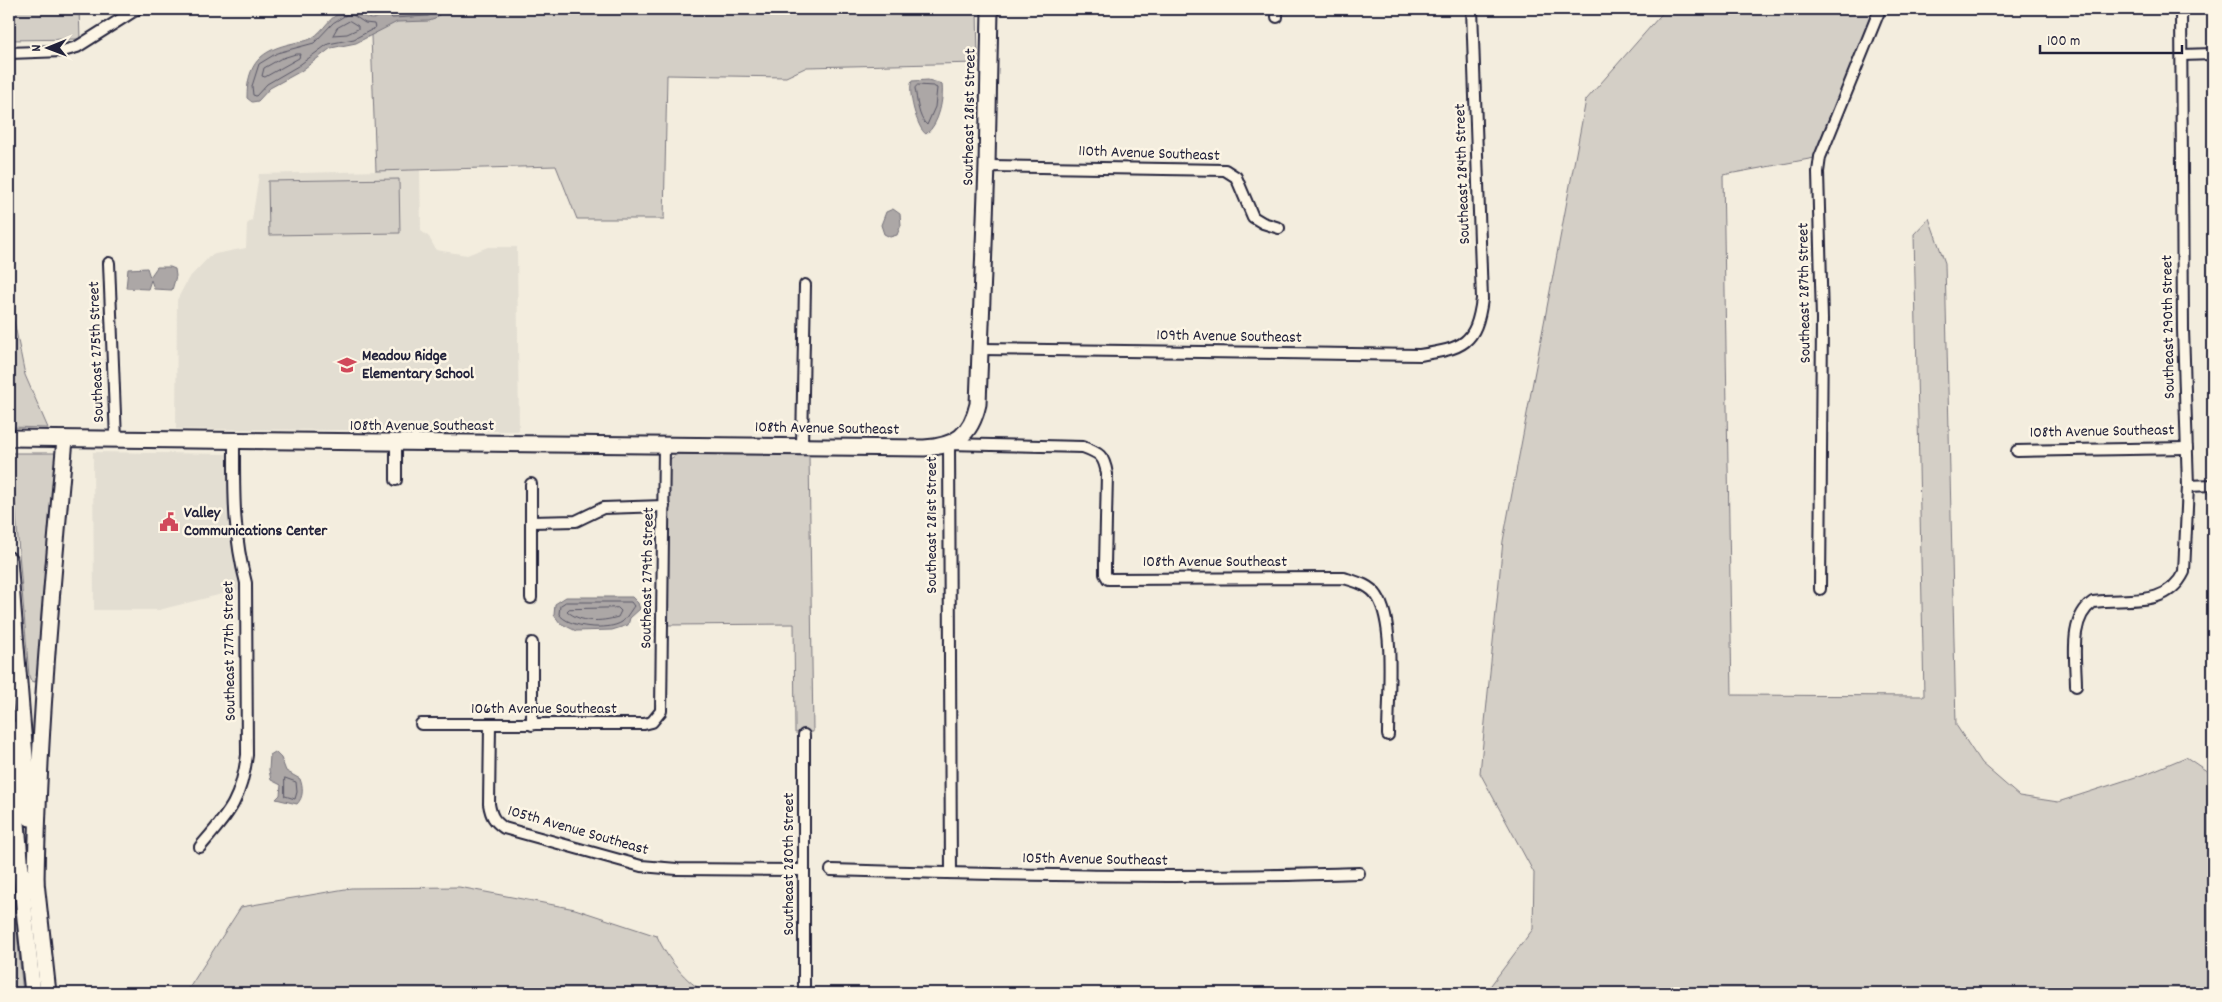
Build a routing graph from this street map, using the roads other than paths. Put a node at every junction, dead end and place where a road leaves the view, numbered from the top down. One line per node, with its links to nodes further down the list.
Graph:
1 (137, 9): 6 (street)
2 (990, 9): 9 (street, Southeast 281st Street)
3 (1472, 9): 13 (street, Southeast 284th Street)
4 (1880, 9): 32 (street, Southeast 287th Street)
5 (2181, 9): 8 (street, Southeast 290th Street)
6 (9, 54)
7 (2213, 54): 8 (street)
8 (2182, 55): 23 (street, Southeast 290th Street)
9 (987, 166): 10 (street, 110th Avenue Southeast); 14 (street, Southeast 281st Street)
10 (1280, 228)
11 (109, 263): 17 (street, Southeast 275th Street)
12 (805, 285): 22 (street)
13 (1472, 336): 14 (street, 109th Avenue Southeast)
14 (980, 349): 20 (street, Southeast 281st Street)
15 (9, 438): 16 (street, 108th Avenue Southeast)
16 (65, 439): 17 (street, 108th Avenue Southeast); 50 (street)
17 (116, 440): 18 (street, 108th Avenue Southeast)
18 (234, 442): 19 (street, 108th Avenue Southeast); 45 (street, Southeast 277th Street)
19 (396, 443): 21 (street, 108th Avenue Southeast); 25 (street)
20 (949, 444): 22 (street, 108th Avenue Southeast); 42 (street, 108th Avenue Southeast); 48 (street, Southeast 281st Street)
21 (664, 445): 22 (street, 108th Avenue Southeast); 29 (street, Southeast 279th Street)
22 (802, 446)
23 (2187, 448): 24 (street, 108th Avenue Southeast); 28 (street, Southeast 290th Street)
24 (2017, 451)
25 (396, 480)
26 (531, 484): 30 (street)
27 (2213, 485): 28 (street)
28 (2188, 486): 35 (street, Southeast 290th Street)
29 (664, 506): 30 (street); 36 (street, Southeast 279th Street)
30 (531, 522): 33 (street)
31 (9, 560): 50 (street)
32 (1820, 589)
33 (531, 598)
34 (532, 643): 39 (street)
35 (2076, 686)
36 (661, 711): 39 (street, 106th Avenue Southeast)
37 (421, 724): 38 (street, 106th Avenue Southeast)
38 (490, 725): 39 (street, 106th Avenue Southeast); 46 (street, 105th Avenue Southeast)
39 (532, 725)
40 (9, 727): 44 (street)
41 (804, 735): 46 (street, Southeast 280th Street)
42 (1388, 735)
43 (9, 785): 44 (street)
44 (19, 837): 51 (street)
45 (200, 847)
46 (803, 870): 53 (street, Southeast 280th Street)
47 (831, 870): 48 (street, 105th Avenue Southeast)
48 (951, 873): 49 (street, 105th Avenue Southeast)
49 (1359, 873)
50 (36, 882): 52 (street)
51 (33, 993)
52 (48, 993)
53 (804, 993)

